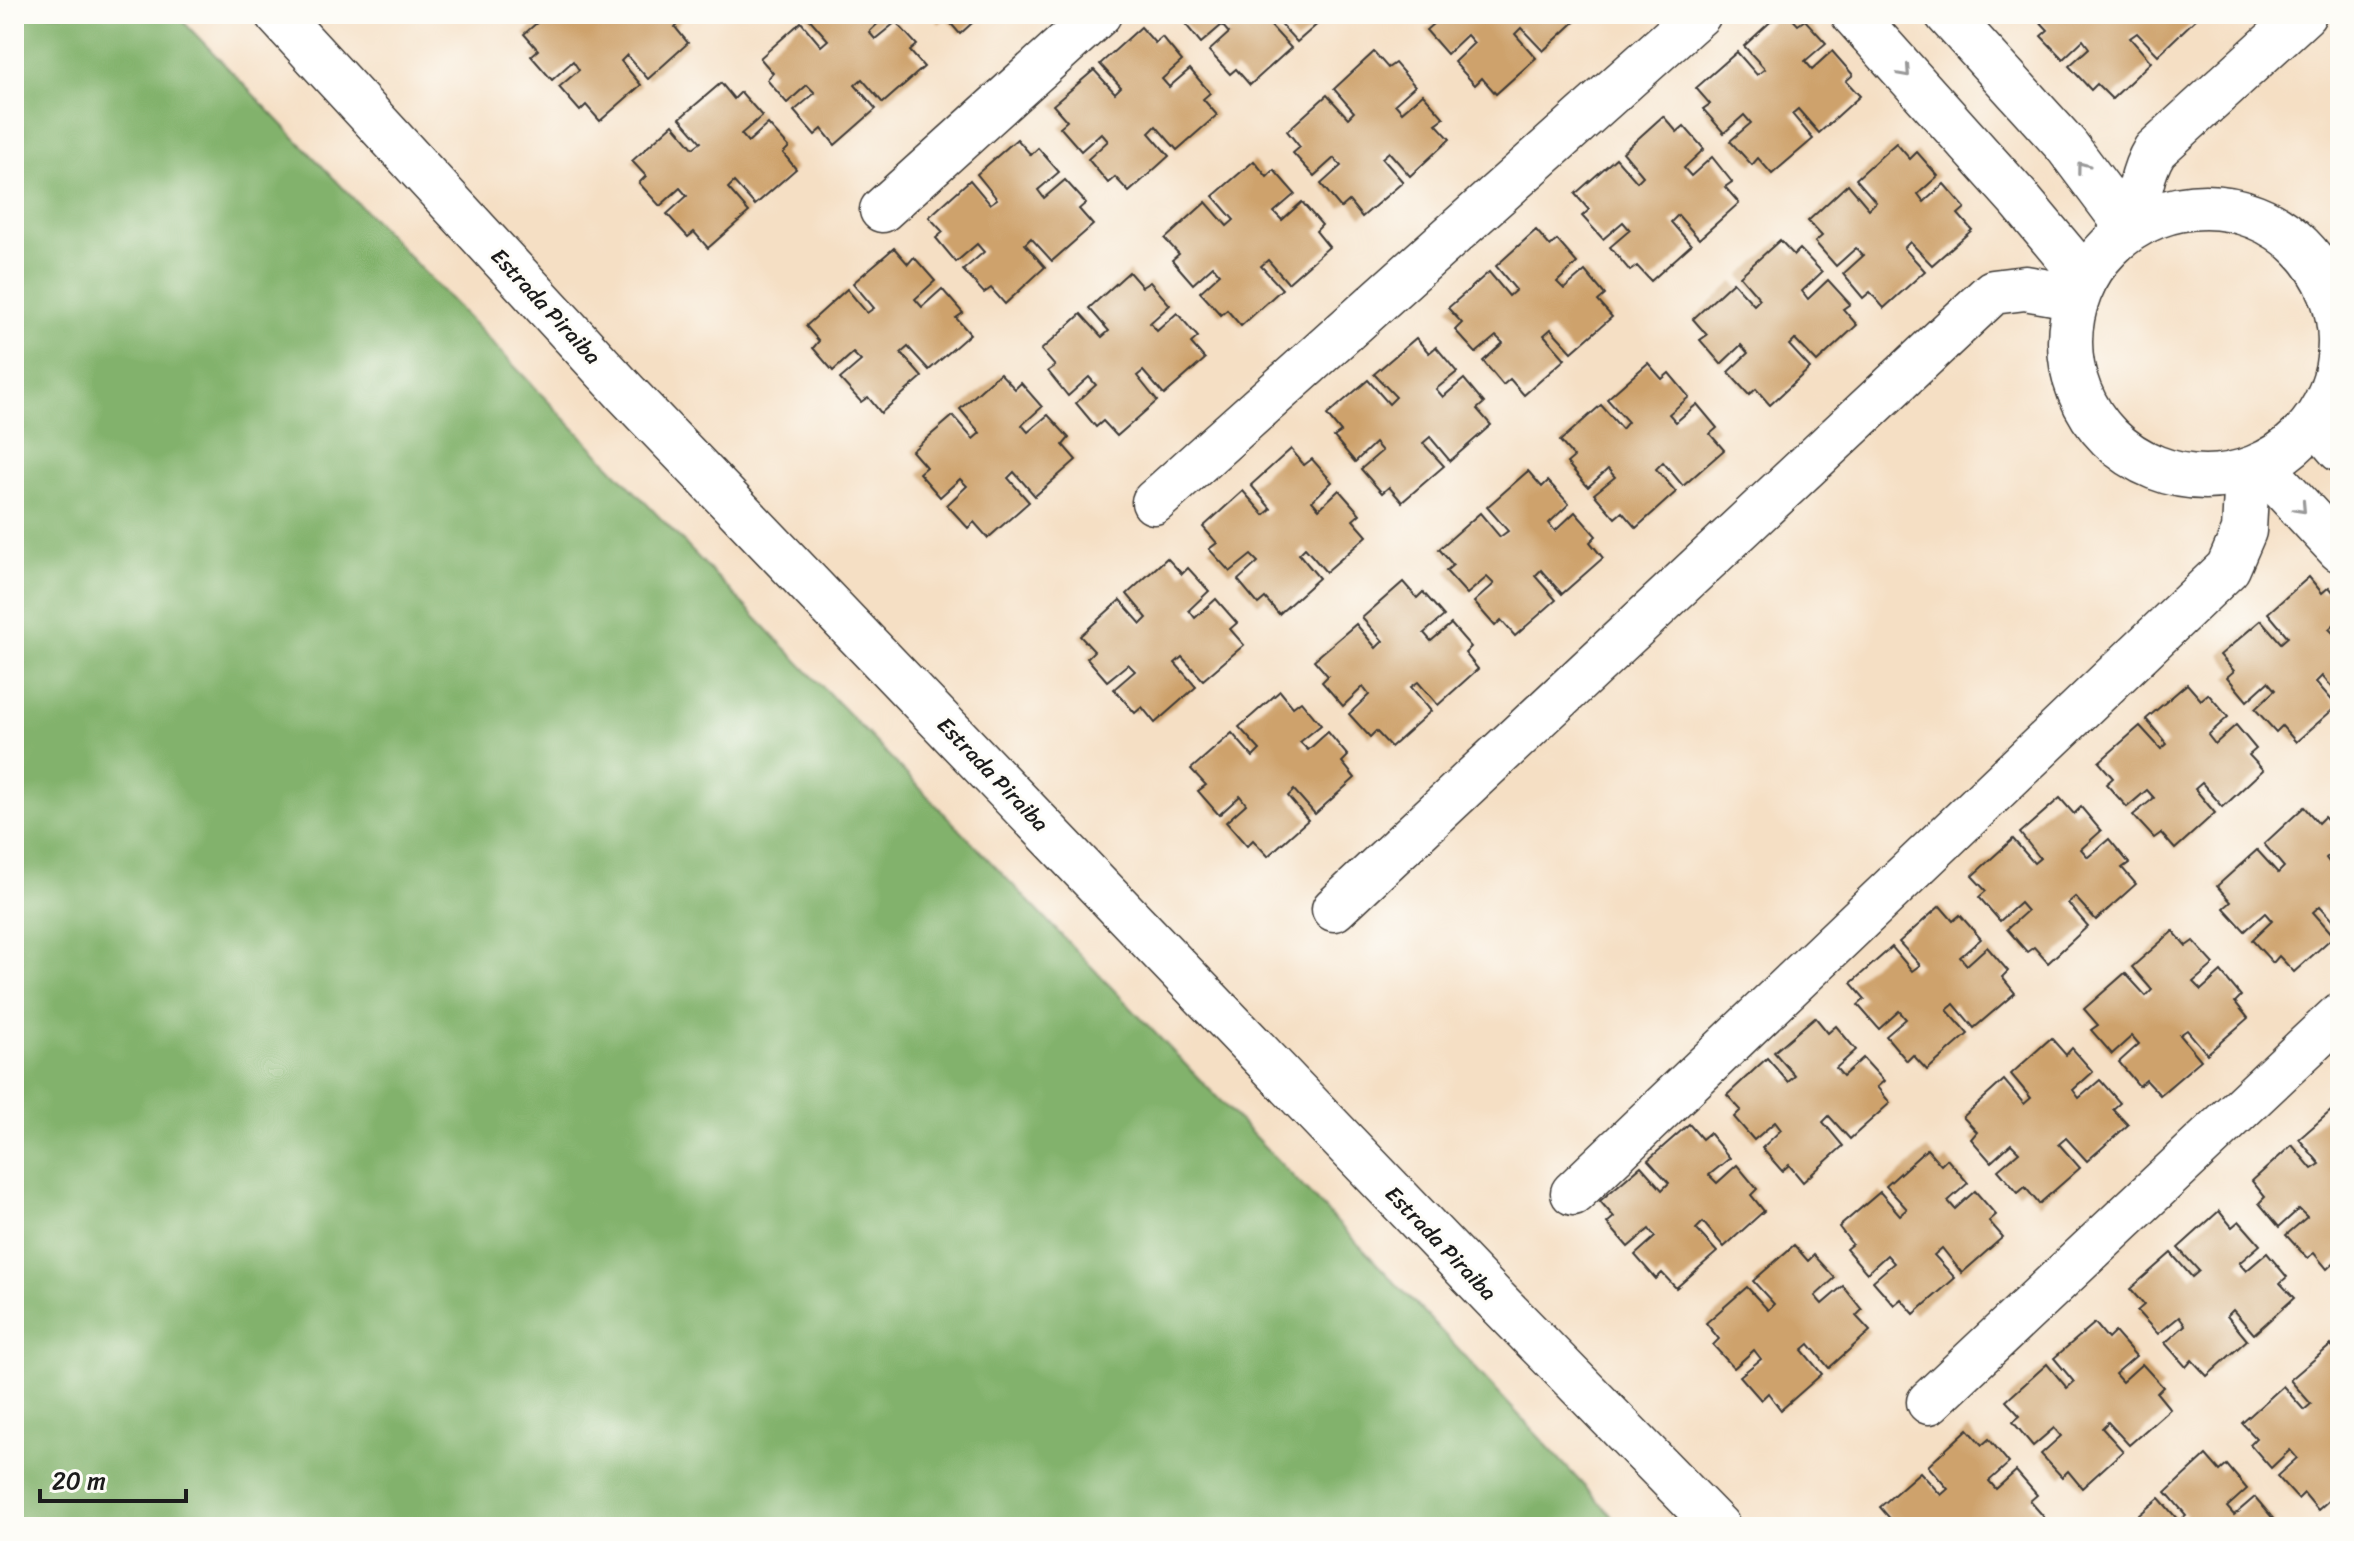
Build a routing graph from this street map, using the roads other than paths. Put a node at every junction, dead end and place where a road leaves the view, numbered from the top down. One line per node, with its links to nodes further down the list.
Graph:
1 (277, 14): 18 (street, Estrada Piraiba)
2 (1099, 14): 7 (street)
3 (1699, 14): 12 (street)
4 (1853, 14): 9 (street, one-way to 9)
5 (1947, 14): 8 (street, one-way to 5)
6 (2304, 14): 8 (street)
7 (882, 210)
8 (2133, 227): 9 (street); 10 (street)
9 (2081, 288): 11 (street); 14 (street)
10 (2332, 430): 11 (street)
11 (2254, 469): 13 (street, one-way to 13); 16 (street)
12 (1154, 502)
13 (2340, 550)
14 (1334, 909)
15 (2340, 1015): 17 (street)
16 (1573, 1193)
17 (1929, 1402)
18 (1718, 1527)

